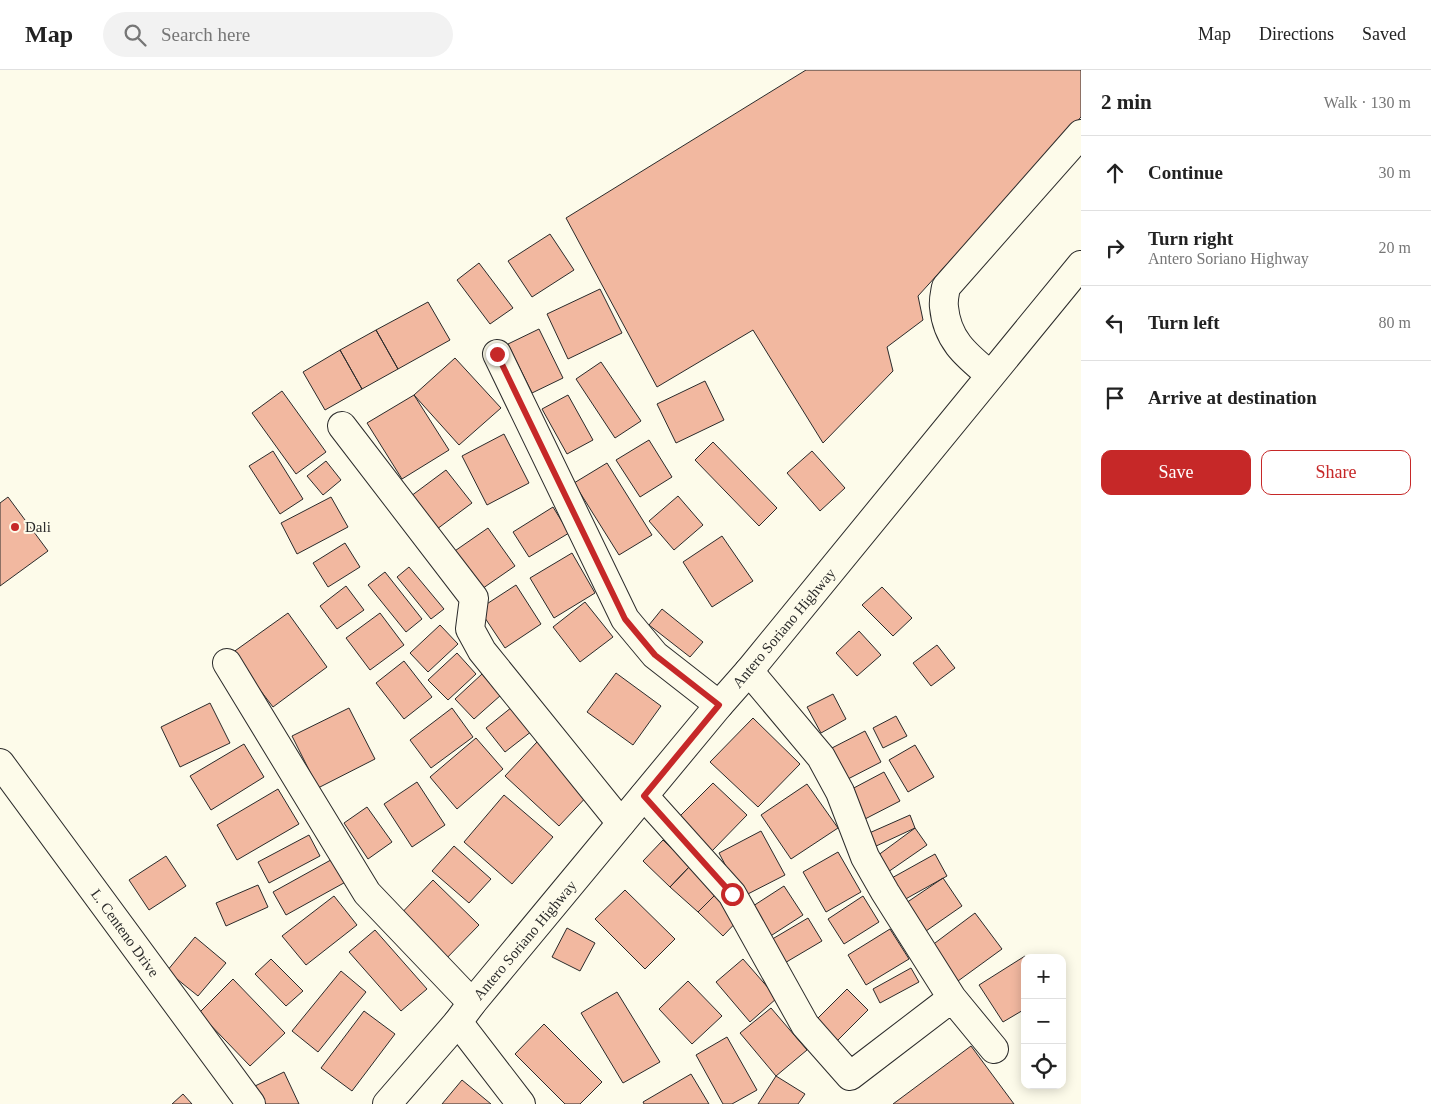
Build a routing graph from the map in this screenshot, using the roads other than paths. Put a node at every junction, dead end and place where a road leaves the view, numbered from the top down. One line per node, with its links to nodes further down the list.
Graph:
1 (1081, 134): 4 (street)
2 (1081, 264): 4 (street, Antero Soriano Highway)
3 (497, 354): 8 (street)
4 (990, 375): 7 (street, Antero Soriano Highway)
5 (342, 426): 11 (street)
6 (227, 663): 13 (street)
7 (749, 671): 8 (street, Antero Soriano Highway); 12 (street)
8 (719, 705): 10 (street, Antero Soriano Highway)
9 (0, 762): 15 (street, L. Centeno Drive)
10 (644, 796): 11 (street, Antero Soriano Highway); 12 (street)
11 (622, 823): 13 (street, Antero Soriano Highway)
12 (952, 998): 14 (street)
13 (465, 1013): 16 (street, Antero Soriano Highway); 17 (street)
14 (994, 1049)
15 (251, 1104)
16 (387, 1104)
17 (521, 1104)

